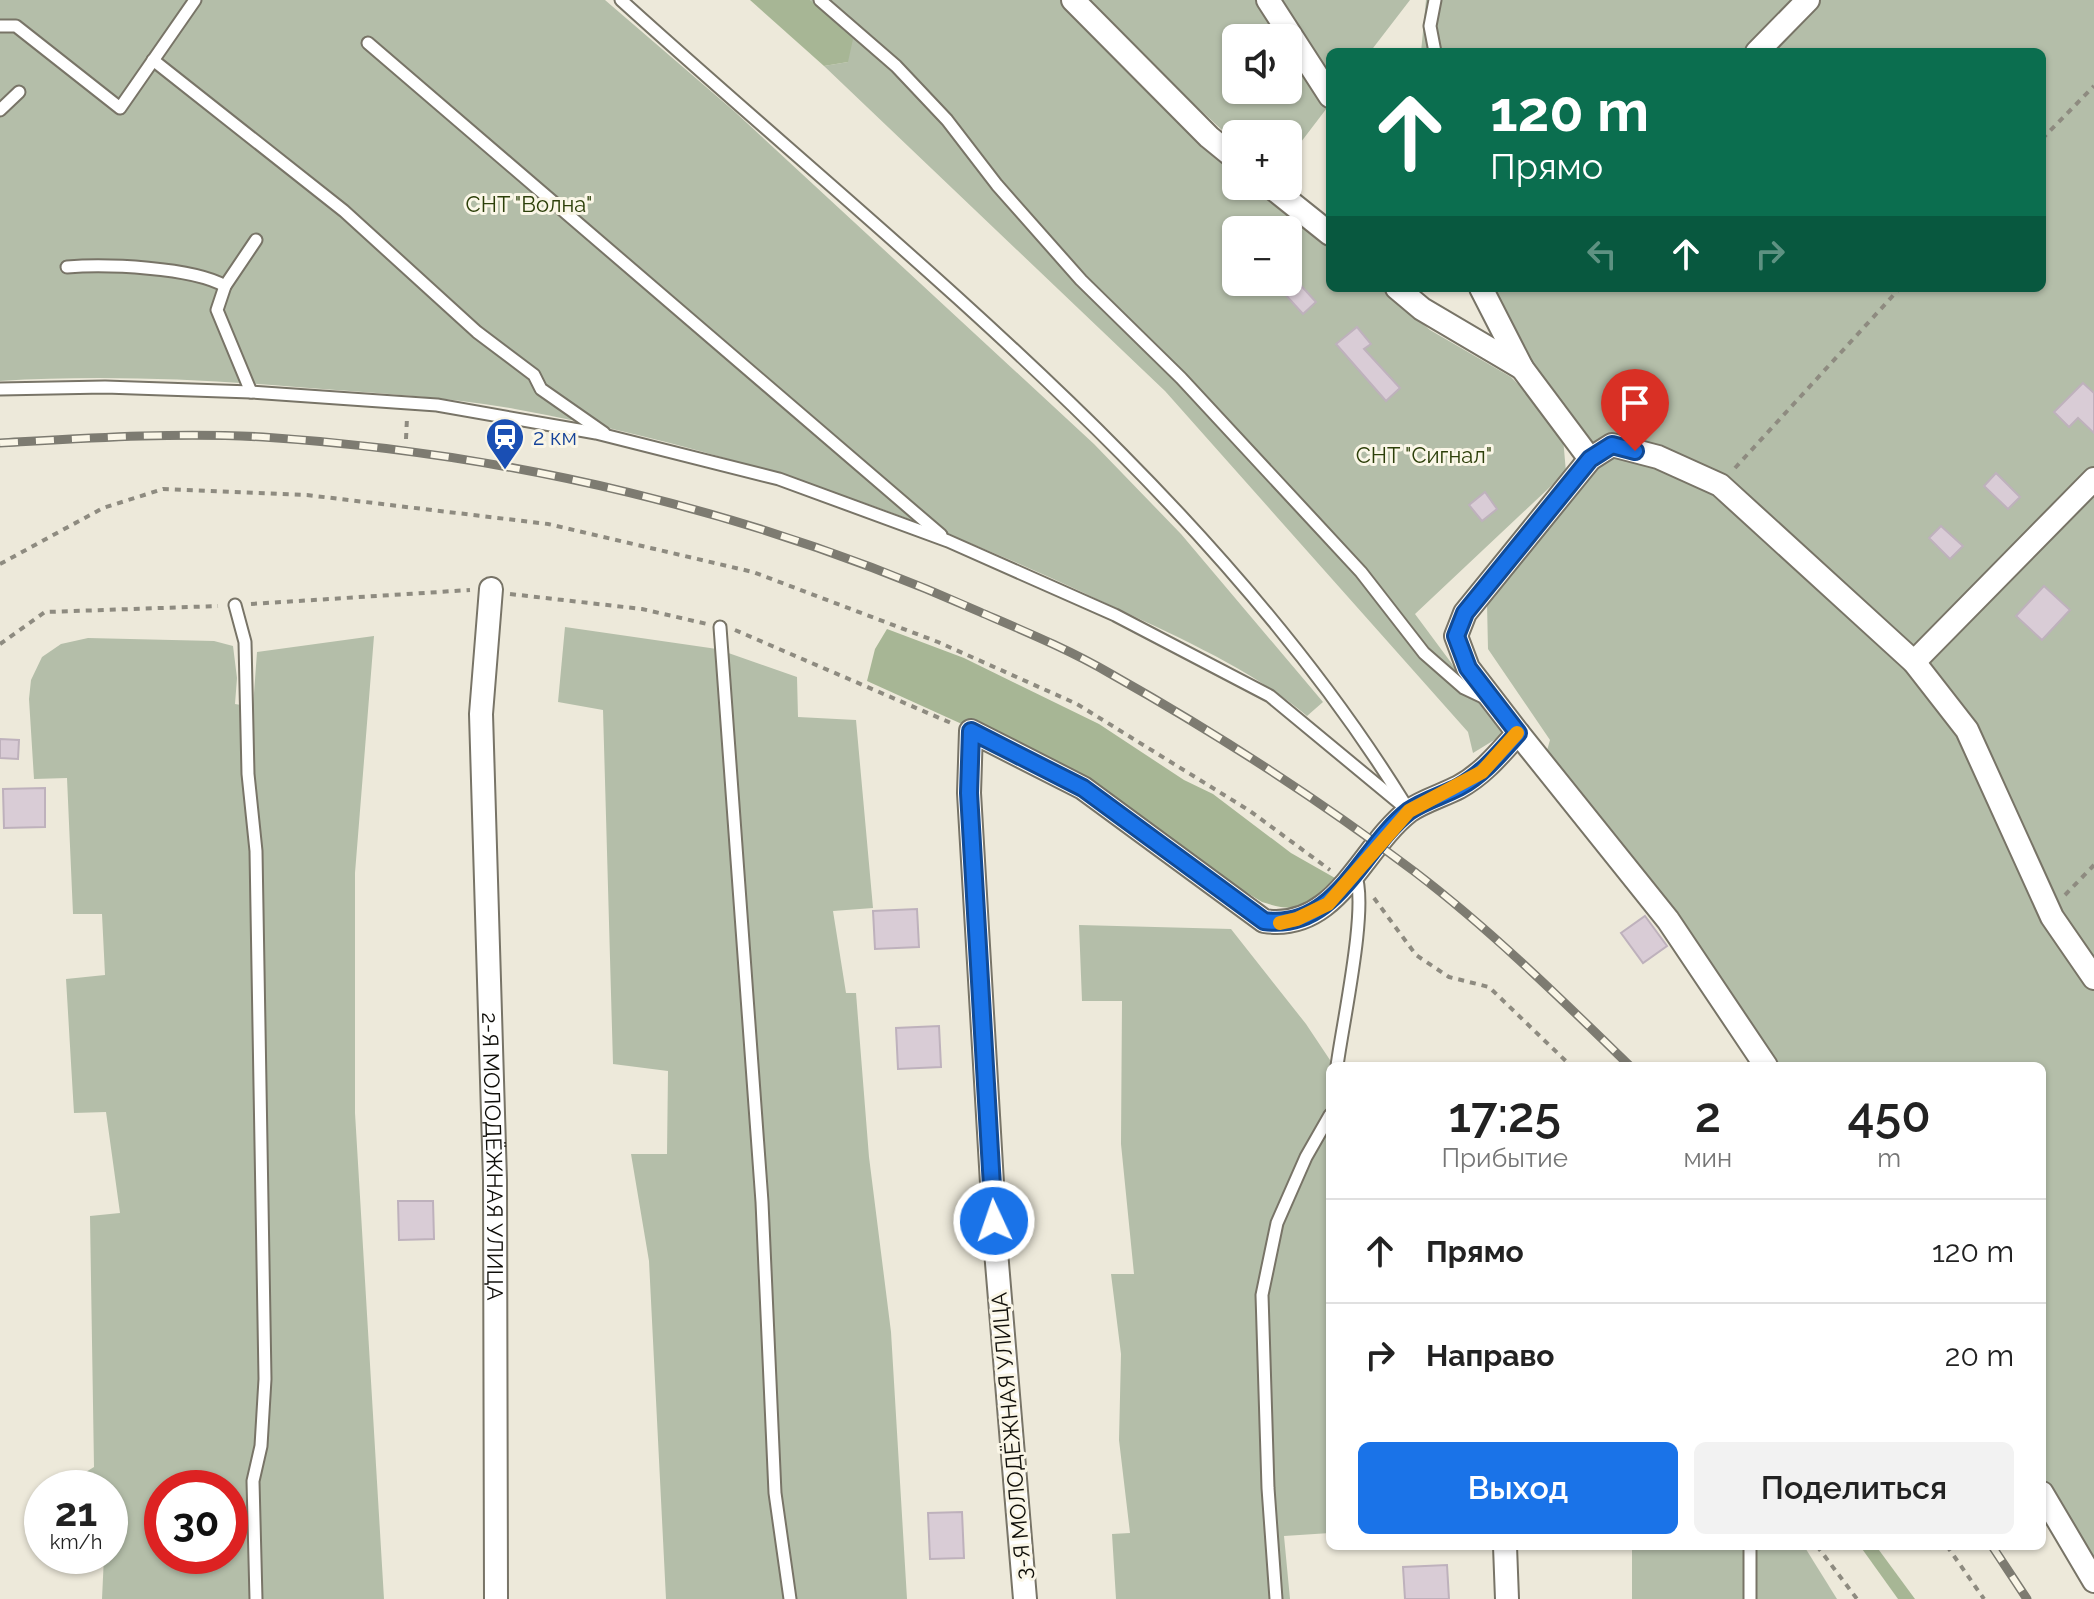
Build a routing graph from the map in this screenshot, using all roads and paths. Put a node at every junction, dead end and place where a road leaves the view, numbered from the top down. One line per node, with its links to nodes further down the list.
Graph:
1 (195, 0): 12 (lane)
2 (621, 0): 42 (lane)
3 (820, 0): 40 (lane)
4 (1073, 0): 18 (street)
5 (1268, 0): 14 (street)
6 (1435, 0): 10 (lane)
7 (1808, 0): 11 (street)
8 (0, 26): 12 (lane)
9 (368, 43): 34 (lane)
10 (1434, 48)
11 (1761, 48)
12 (153, 60): 30 (lane)
13 (2094, 86): 17 (path)
14 (1326, 90)
15 (19, 92): 16 (lane)
16 (0, 110)
17 (2046, 135)
18 (1222, 148)
19 (1288, 200): 20 (street)
20 (1326, 231)
21 (256, 240): 23 (lane)
22 (67, 267): 23 (lane)
23 (225, 286): 29 (lane)
24 (1402, 292): 27 (street)
25 (1486, 292): 27 (street)
26 (1896, 292): 33 (path)
27 (1522, 368): 31 (street)
28 (0, 389): 29 (lane)
29 (251, 392): 30 (lane)
30 (610, 437): 34 (lane)
31 (1590, 459): 33 (street); 40 (street)
32 (2094, 479): 39 (street)
33 (1720, 485): 39 (street)
34 (948, 541): 42 (lane)
35 (0, 564): 44 (path)
36 (491, 589): 58 (street, 2-Я МОЛОДЁЖНАЯ УЛИЦА)
37 (235, 605): 57 (lane)
38 (720, 627): 59 (lane)
39 (1914, 662): 45 (street)
40 (1495, 703): 41 (street)
41 (1518, 733): 42 (street); 49 (street)
42 (1409, 811): 44 (street)
43 (2094, 865): 45 (path)
44 (1357, 878): 47 (lane); 48 (path); 60 (street, 3-Я МОЛОДЁЖНАЯ УЛИЦА)
45 (2050, 911): 46 (street)
46 (2094, 978)
47 (1337, 1062)
48 (1567, 1062)
49 (1763, 1062)
50 (1326, 1122): 61 (lane)
51 (2046, 1500): 56 (street)
52 (1505, 1550): 62 (street)
53 (1750, 1550): 63 (lane)
54 (1820, 1550): 64 (path)
55 (1950, 1550): 65 (path)
56 (2094, 1581)
57 (256, 1599)
58 (496, 1599)
59 (790, 1599)
60 (1025, 1599)
61 (1276, 1599)
62 (1507, 1599)
63 (1750, 1599)
64 (1857, 1599)
65 (1984, 1599)

